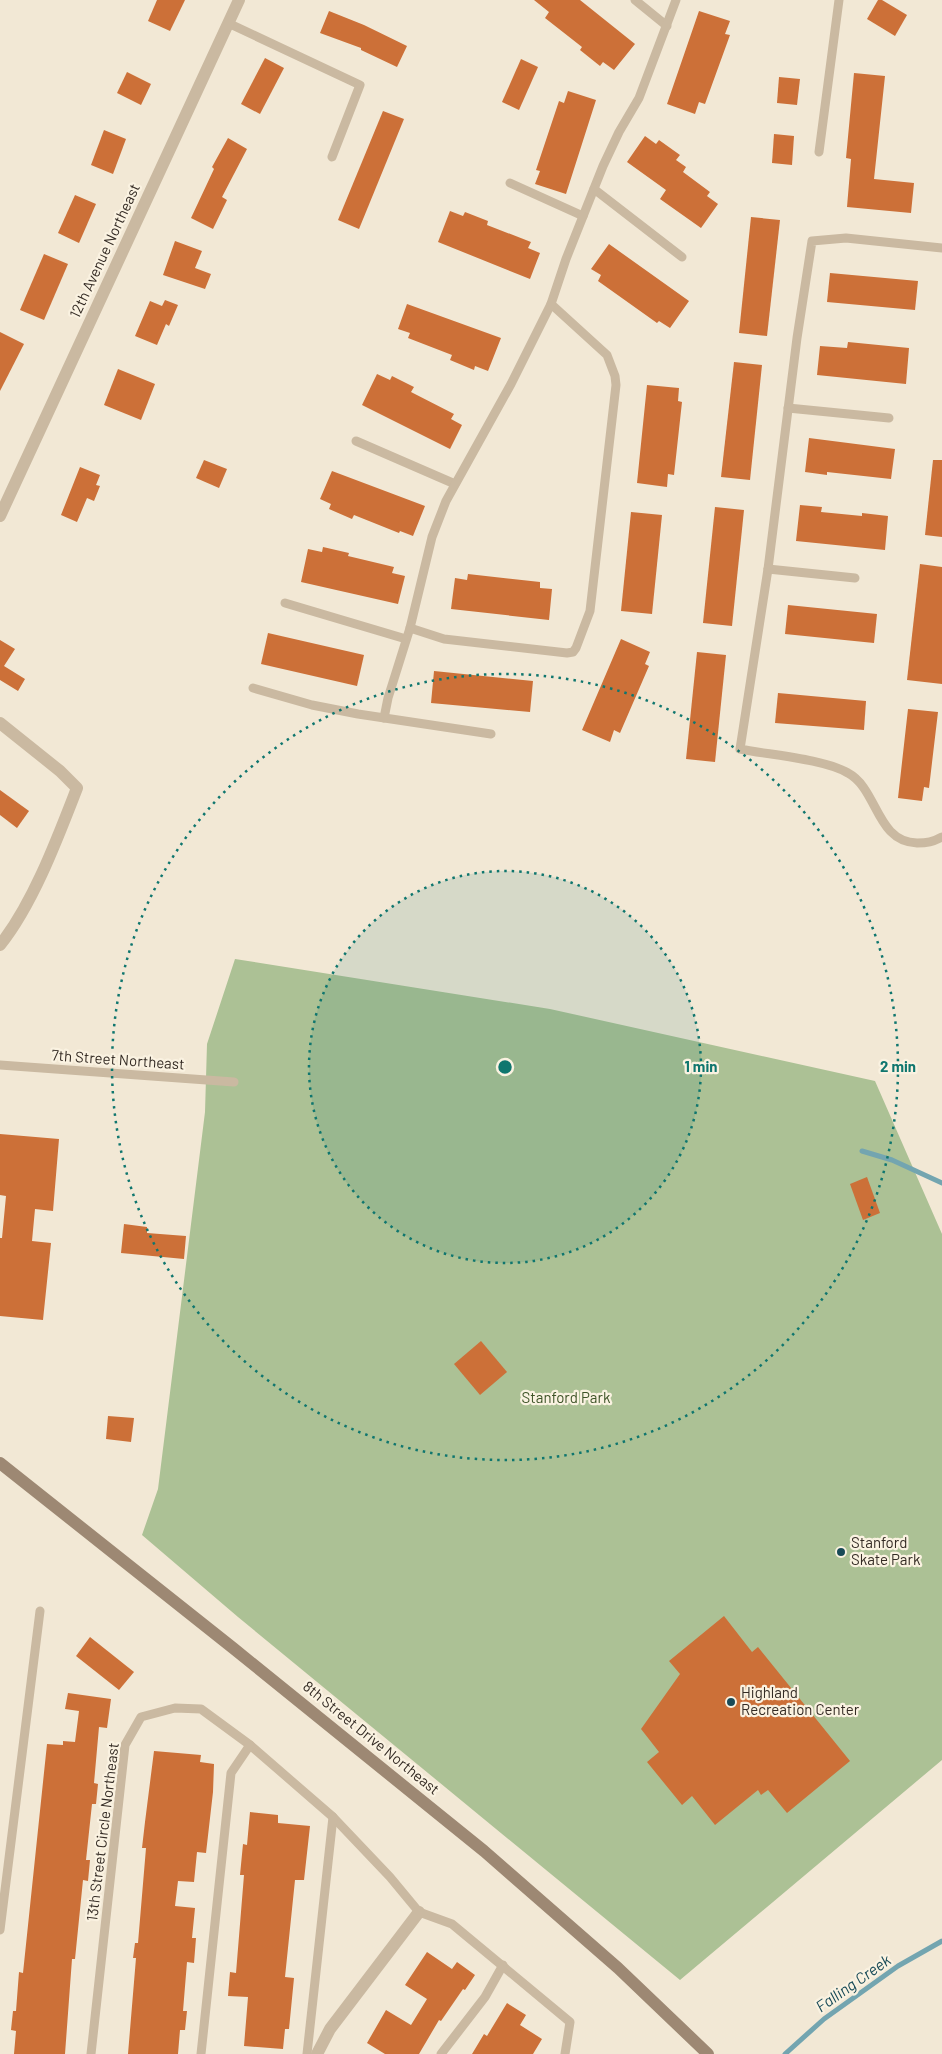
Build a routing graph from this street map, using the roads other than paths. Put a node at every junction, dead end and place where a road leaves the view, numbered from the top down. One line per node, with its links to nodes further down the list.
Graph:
1 (239, 0): 5 (street, 12th Avenue Northeast)
2 (635, 0): 6 (lane)
3 (676, 0): 6 (lane)
4 (839, 0): 7 (lane)
5 (228, 23): 8 (lane); 19 (street, 12th Avenue Northeast)
6 (667, 26): 10 (lane)
7 (819, 152)
8 (332, 157)
9 (510, 183): 11 (lane)
10 (594, 189): 11 (lane); 13 (lane)
11 (583, 216): 14 (lane)
12 (942, 248): 15 (lane)
13 (682, 257)
14 (551, 304): 18 (lane); 23 (lane)
15 (788, 408): 16 (lane); 20 (lane)
16 (889, 418)
17 (356, 441): 18 (lane)
18 (455, 484): 23 (lane)
19 (0, 516)
20 (768, 569): 21 (lane); 29 (lane)
21 (855, 578)
22 (284, 603): 24 (lane)
23 (410, 628): 24 (lane)
24 (406, 639): 26 (lane)
25 (253, 688): 26 (lane)
26 (384, 718): 28 (lane)
27 (0, 723): 30 (street)
28 (491, 734)
29 (942, 837)
30 (0, 945)
31 (0, 1065): 32 (lane, 7th Street Northeast)
32 (234, 1082)
33 (0, 1463): 46 (main road, 8th Street Drive Northeast)
34 (40, 1612): 38 (lane)
35 (250, 1745): 36 (lane, 13th Street Circle Northeast); 40 (lane, 13th Street Circle Northeast); 41 (lane)
36 (333, 1817): 37 (lane, 13th Street Circle Northeast); 42 (lane)
37 (420, 1912): 39 (lane, 13th Street Circle Northeast); 43 (street)
38 (0, 1930)
39 (503, 1965): 44 (lane); 45 (lane, 13th Street Circle Northeast)
40 (91, 2054)
41 (201, 2054)
42 (307, 2054)
43 (317, 2054)
44 (442, 2054)
45 (565, 2054)
46 (707, 2054)

